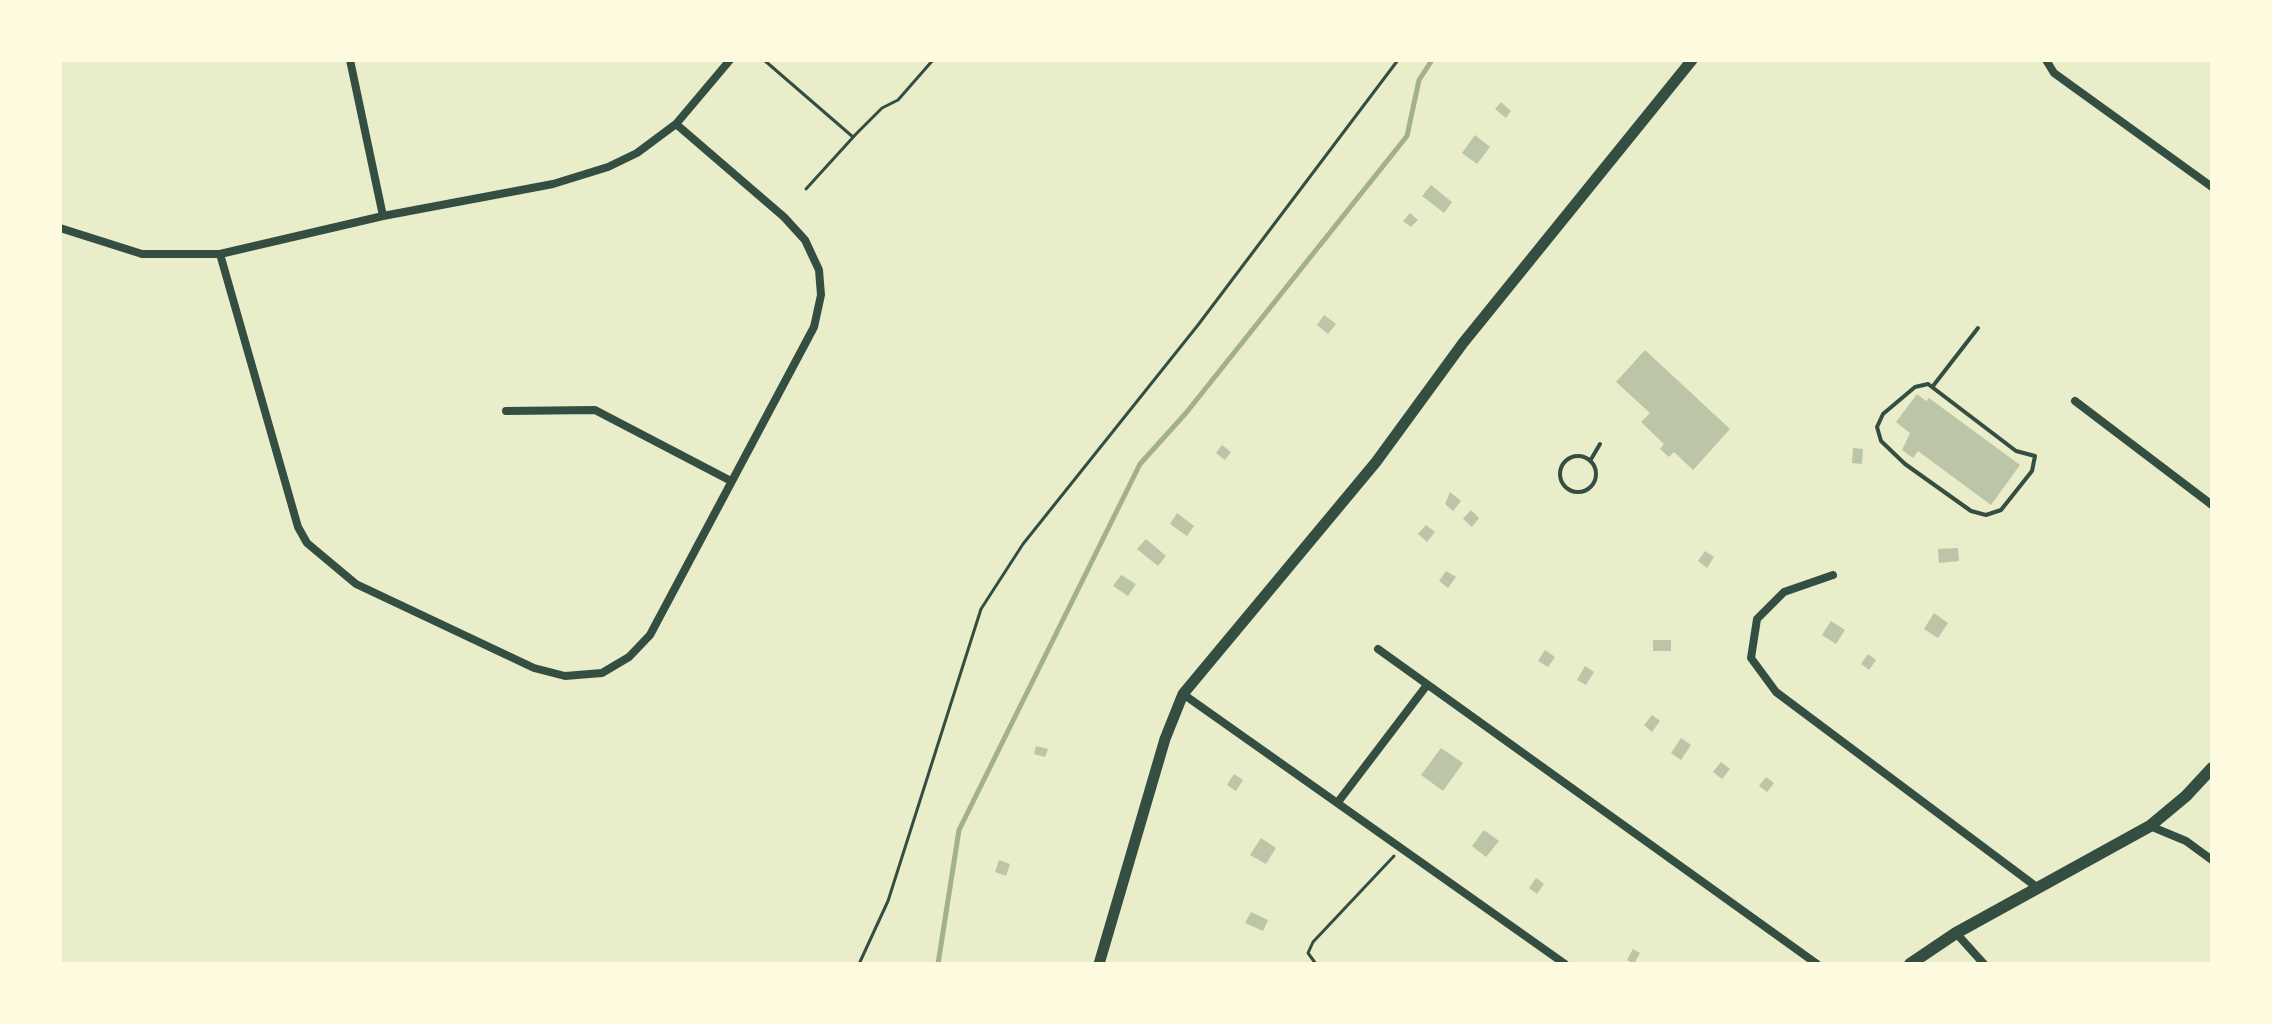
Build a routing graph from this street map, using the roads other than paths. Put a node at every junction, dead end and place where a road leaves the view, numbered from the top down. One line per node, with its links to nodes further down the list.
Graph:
1 (350, 60): 7 (street)
2 (730, 60): 5 (street)
3 (1692, 60): 21 (street)
4 (2046, 60): 6 (street)
5 (676, 124): 7 (street); 16 (street)
6 (2212, 187)
7 (383, 216): 9 (street)
8 (60, 228): 9 (street)
9 (220, 254): 16 (street)
10 (1978, 328): 11 (lane)
11 (1933, 386): 11 (lane)
12 (2075, 401): 17 (street)
13 (506, 411): 16 (street)
14 (1600, 444): 15 (lane)
15 (1590, 461): 15 (lane)
16 (731, 481)
17 (2212, 505)
18 (1833, 575): 26 (street)
19 (1378, 649): 20 (street)
20 (1427, 685): 23 (street); 30 (street)
21 (1183, 694): 23 (street); 28 (street)
22 (2212, 768): 24 (main road)
23 (1338, 802): 29 (street)
24 (2150, 826): 25 (street); 26 (main road)
25 (2212, 860)
26 (2038, 888): 27 (main road)
27 (1956, 933): 31 (main road); 32 (street)
28 (1099, 964)
29 (1565, 964)
30 (1817, 964)
31 (1910, 964)
32 (1984, 964)

